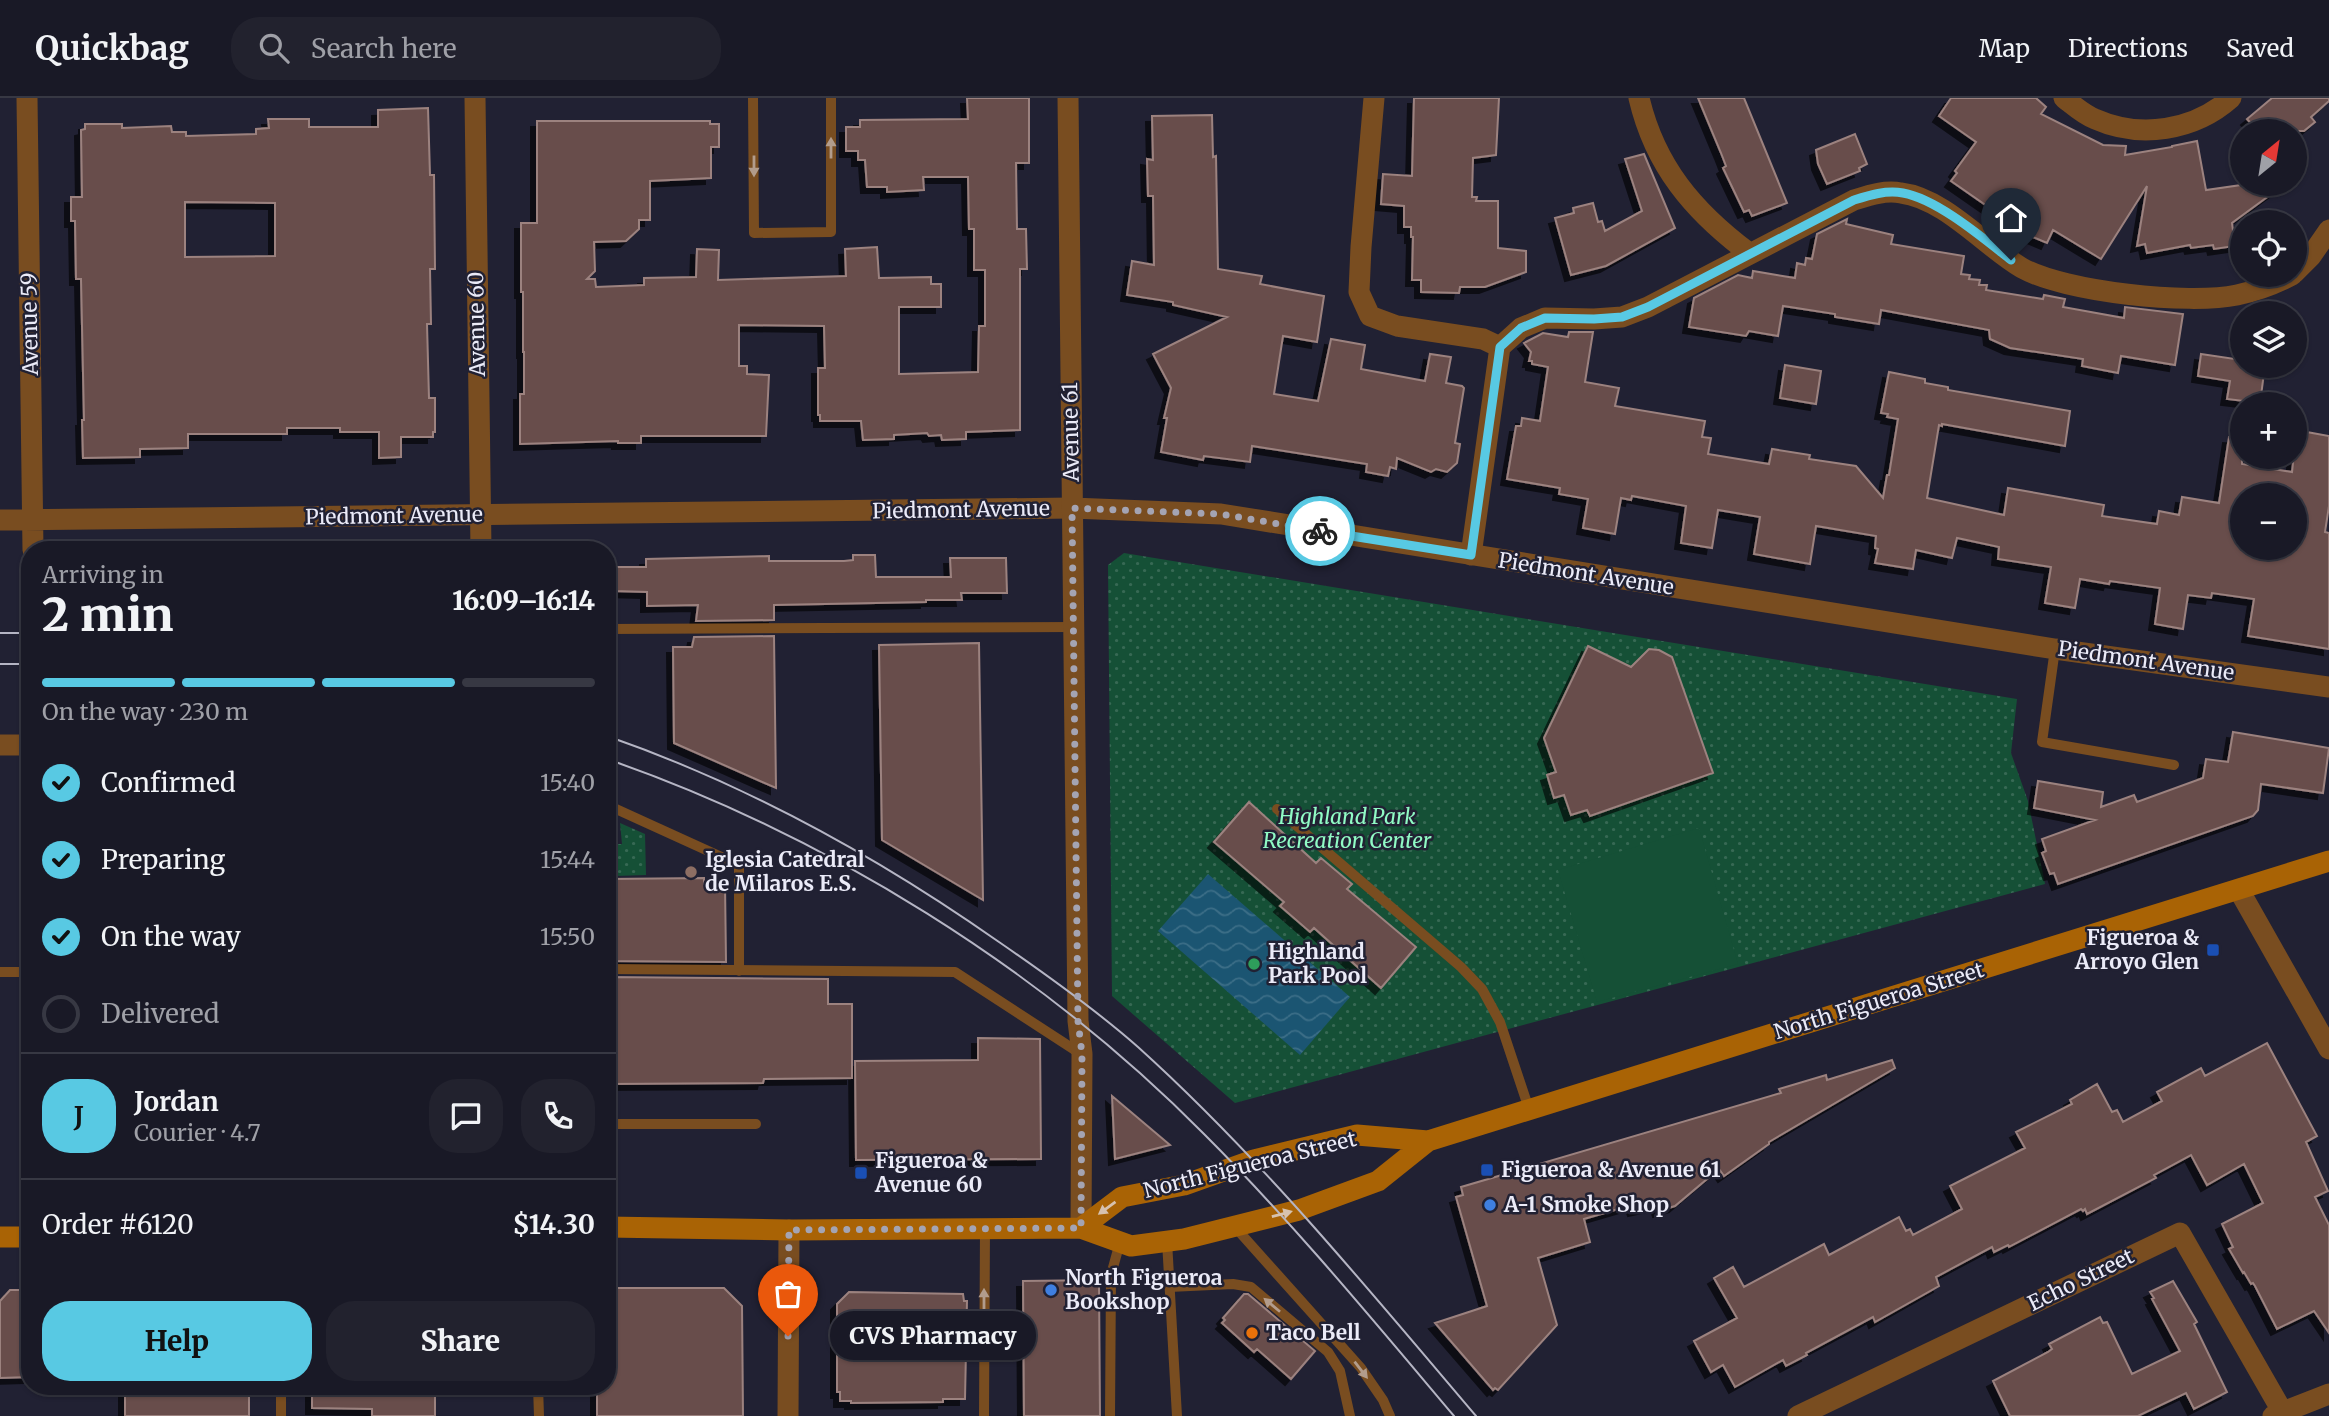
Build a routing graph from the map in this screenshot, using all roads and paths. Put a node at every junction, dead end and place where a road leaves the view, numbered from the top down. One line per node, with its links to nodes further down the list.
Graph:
1 (27, 98): 18 (street, Avenue 59)
2 (475, 98): 16 (street, Avenue 60)
3 (754, 98): 4 (lane, one-way to 4)
4 (831, 98)
5 (1068, 98): 15 (street, Avenue 61)
6 (1374, 98): 14 (street)
7 (1639, 98): 11 (street)
8 (2064, 98): 9 (street)
9 (2231, 98)
10 (2329, 230): 12 (street)
11 (1749, 253): 13 (street); 14 (street)
12 (2307, 260)
13 (2264, 287)
14 (1500, 347): 21 (street)
15 (1072, 508): 16 (street, Piedmont Avenue); 21 (street, Piedmont Avenue); 22 (street, Avenue 61)
16 (480, 515): 18 (street, Piedmont Avenue); 20 (street, Avenue 60)
17 (0, 520): 18 (street, Piedmont Avenue)
18 (33, 520): 19 (street, Avenue 59)
19 (33, 541)
20 (481, 541)
21 (1471, 555): 24 (street, Piedmont Avenue)
22 (1074, 627): 23 (lane); 38 (street, Avenue 61)
23 (616, 629)
24 (2055, 649): 25 (street, Piedmont Avenue); 28 (lane)
25 (2329, 687)
26 (0, 745): 27 (street)
27 (21, 745)
28 (2174, 765)
29 (616, 809): 34 (lane)
30 (1277, 809): 39 (lane)
31 (2329, 862): 32 (main road, North Figueroa Street)
32 (2239, 890): 37 (street); 39 (main road, North Figueroa Street)
33 (616, 969): 34 (lane)
34 (739, 971): 38 (lane)
35 (0, 972): 36 (lane)
36 (21, 972)
37 (2329, 1049)
38 (1082, 1054): 46 (street, Avenue 61)
39 (1529, 1109): 42 (main road, North Figueroa Street)
40 (616, 1124): 41 (lane)
41 (756, 1124)
42 (1428, 1140): 44 (main road, North Figueroa Street, one-way to 42); 46 (main road, North Figueroa Street, one-way to 46)
43 (616, 1227): 47 (main road, North Figueroa Street)
44 (1235, 1227): 50 (main road, North Figueroa Street); 65 (lane, one-way to 65)
45 (985, 1228): 46 (main road, North Figueroa Street); 47 (main road, North Figueroa Street); 61 (lane, one-way to 45)
46 (1081, 1228): 51 (main road, North Figueroa Street)
47 (789, 1230): 60 (street)
48 (0, 1237): 49 (main road)
49 (21, 1237)
50 (1167, 1241): 51 (main road, North Figueroa Street); 52 (lane)
51 (1120, 1242): 62 (lane)
52 (1170, 1287): 63 (lane); 64 (lane, one-way to 52)
53 (2329, 1394): 56 (street)
54 (281, 1395): 58 (lane)
55 (538, 1395): 59 (lane)
56 (2308, 1410): 57 (street)
57 (2277, 1413): 66 (street, Echo Street)
58 (281, 1416)
59 (539, 1416)
60 (788, 1416)
61 (984, 1416)
62 (1110, 1416)
63 (1177, 1416)
64 (1350, 1416)
65 (1390, 1416)
66 (1798, 1416)

